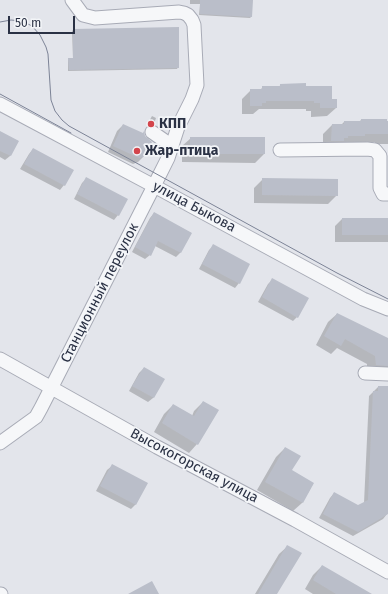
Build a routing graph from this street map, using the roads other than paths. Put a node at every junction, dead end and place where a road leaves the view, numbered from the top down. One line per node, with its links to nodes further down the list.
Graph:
1 (72, 0): 4 (street, Станционный переулок)
2 (0, 104): 6 (street, улица Быкова)
3 (152, 132): 4 (street)
4 (172, 146): 6 (street, Станционный переулок)
5 (280, 150): 7 (street)
6 (154, 186): 8 (street, улица Быкова); 12 (street, Станционный переулок)
7 (388, 194)
8 (388, 309)
9 (0, 359): 12 (street, Высокогорская улица)
10 (365, 373): 11 (street)
11 (388, 374)
12 (52, 388): 13 (street, Станционный переулок); 14 (street, Высокогорская улица)
13 (0, 443)
14 (388, 572)

